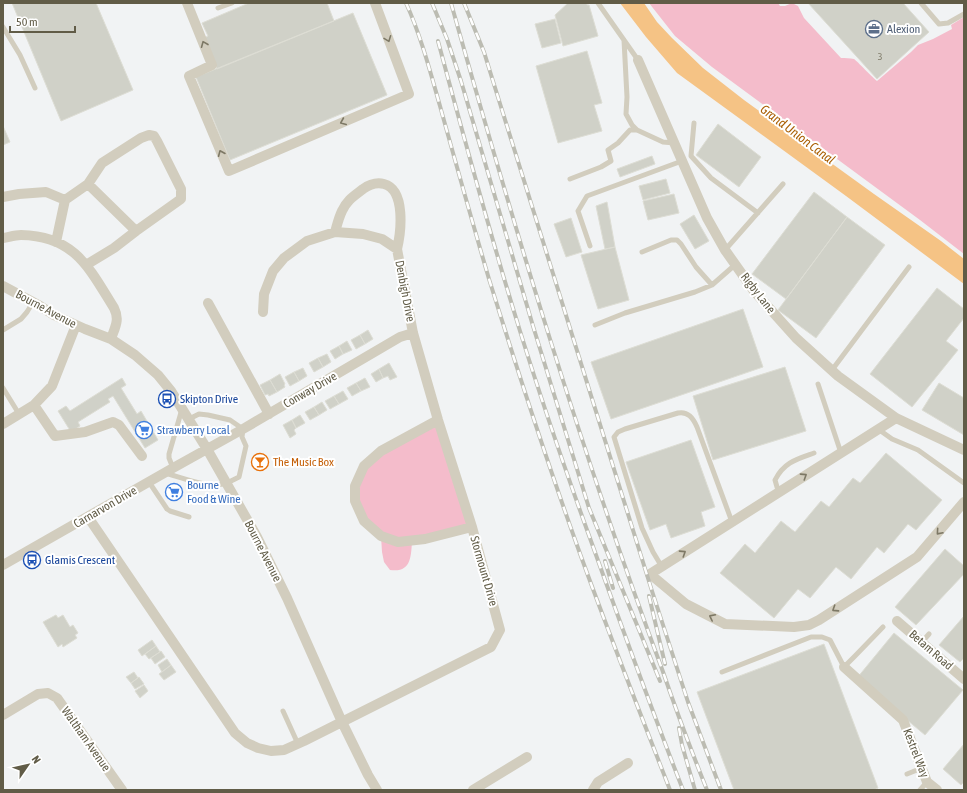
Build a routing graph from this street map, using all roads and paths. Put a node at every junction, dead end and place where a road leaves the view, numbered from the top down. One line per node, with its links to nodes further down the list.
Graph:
1 (187, 3): 3 (street, one-way to 1)
2 (232, 3): 6 (lane)
3 (375, 3)
4 (598, 3): 9 (lane)
5 (921, 3): 7 (lane)
6 (218, 8)
7 (964, 14)
8 (3, 27): 11 (lane)
9 (624, 40): 10 (lane); 13 (lane)
10 (638, 60): 14 (street, Rigby Lane)
11 (35, 88)
12 (694, 123): 21 (lane)
13 (637, 130): 14 (lane); 16 (lane)
14 (674, 142): 15 (street, Rigby Lane)
15 (682, 161): 26 (lane); 28 (street, Rigby Lane)
16 (570, 179)
17 (88, 184): 20 (street); 22 (street); 22 (street)
18 (783, 184): 21 (lane)
19 (3, 197): 20 (street)
20 (65, 200): 25 (street)
21 (758, 214): 28 (lane)
22 (136, 231): 31 (street)
23 (336, 232): 27 (street, Denbigh Drive); 27 (street, Denbigh Drive); 37 (street, Denbigh Drive)
24 (3, 238): 25 (street)
25 (59, 243): 31 (street)
26 (590, 246)
27 (397, 248): 41 (street, Denbigh Drive)
28 (725, 250): 30 (street, Rigby Lane)
29 (642, 252): 33 (lane)
30 (736, 264): 33 (lane); 43 (street, Rigby Lane)
31 (86, 265): 42 (street)
32 (909, 267): 43 (lane)
33 (712, 284): 39 (lane)
34 (3, 286): 35 (street, Bourne Avenue)
35 (33, 302): 38 (street, Bourne Avenue); 40 (lane)
36 (208, 304): 49 (street)
37 (263, 312)
38 (76, 325): 42 (street, Bourne Avenue); 46 (street)
39 (595, 325)
40 (3, 330)
41 (413, 333): 49 (street, Conway Drive); 52 (street, Stormount Drive)
42 (111, 339): 47 (street, Bourne Avenue)
43 (832, 370): 50 (street, Rigby Lane)
44 (818, 384): 59 (lane)
45 (3, 388): 48 (lane)
46 (34, 405): 48 (street); 60 (street)
47 (182, 409): 51 (street, Bourne Avenue); 61 (lane)
48 (19, 414): 53 (street)
49 (269, 414): 54 (street, Conway Drive)
50 (896, 418): 55 (street); 57 (street, Rigby Lane)
51 (189, 419): 54 (lane); 56 (street, Bourne Avenue)
52 (438, 420): 70 (street, Stormount Drive); 70 (street)
53 (3, 424)
54 (243, 429): 56 (street, Conway Drive); 63 (lane)
55 (878, 429): 59 (street); 64 (lane)
56 (207, 449): 61 (street, Carnarvon Drive); 63 (street, Bourne Avenue)
57 (964, 450)
58 (814, 453): 65 (lane)
59 (841, 453): 65 (street, one-way to 59)
60 (142, 456)
61 (168, 470): 62 (street, Carnarvon Drive); 63 (lane)
62 (149, 482): 67 (street, Carnarvon Drive); 68 (lane)
63 (226, 483): 82 (street, Bourne Avenue)
64 (964, 483)
65 (780, 492): 69 (street)
66 (964, 502): 72 (street, one-way to 72)
67 (88, 517): 71 (street, Carnarvon Drive); 83 (street)
68 (189, 517)
69 (732, 522): 72 (street, one-way to 69); 72 (lane)
70 (472, 527): 82 (street, Stormount Drive)
71 (3, 565)
72 (662, 567)
73 (897, 621): 76 (street, Betam Road)
74 (883, 627): 77 (lane)
75 (929, 634): 76 (lane)
76 (922, 642): 79 (street, Betam Road)
77 (844, 667): 78 (lane); 86 (street, Kestrel Way)
78 (722, 672)
79 (964, 679)
80 (283, 711): 83 (lane)
81 (3, 715): 89 (street, Waltham Avenue)
82 (342, 722): 83 (street); 90 (street, Bourne Avenue)
83 (298, 744)
84 (527, 757): 91 (street)
85 (628, 763): 92 (street)
86 (922, 768): 87 (lane); 88 (street, Kestrel Way)
87 (907, 774)
88 (927, 782): 93 (lane); 94 (street, Kestrel Way)
89 (122, 790)
90 (377, 790)
91 (473, 790)
92 (593, 790)
93 (920, 790)
94 (936, 790)

